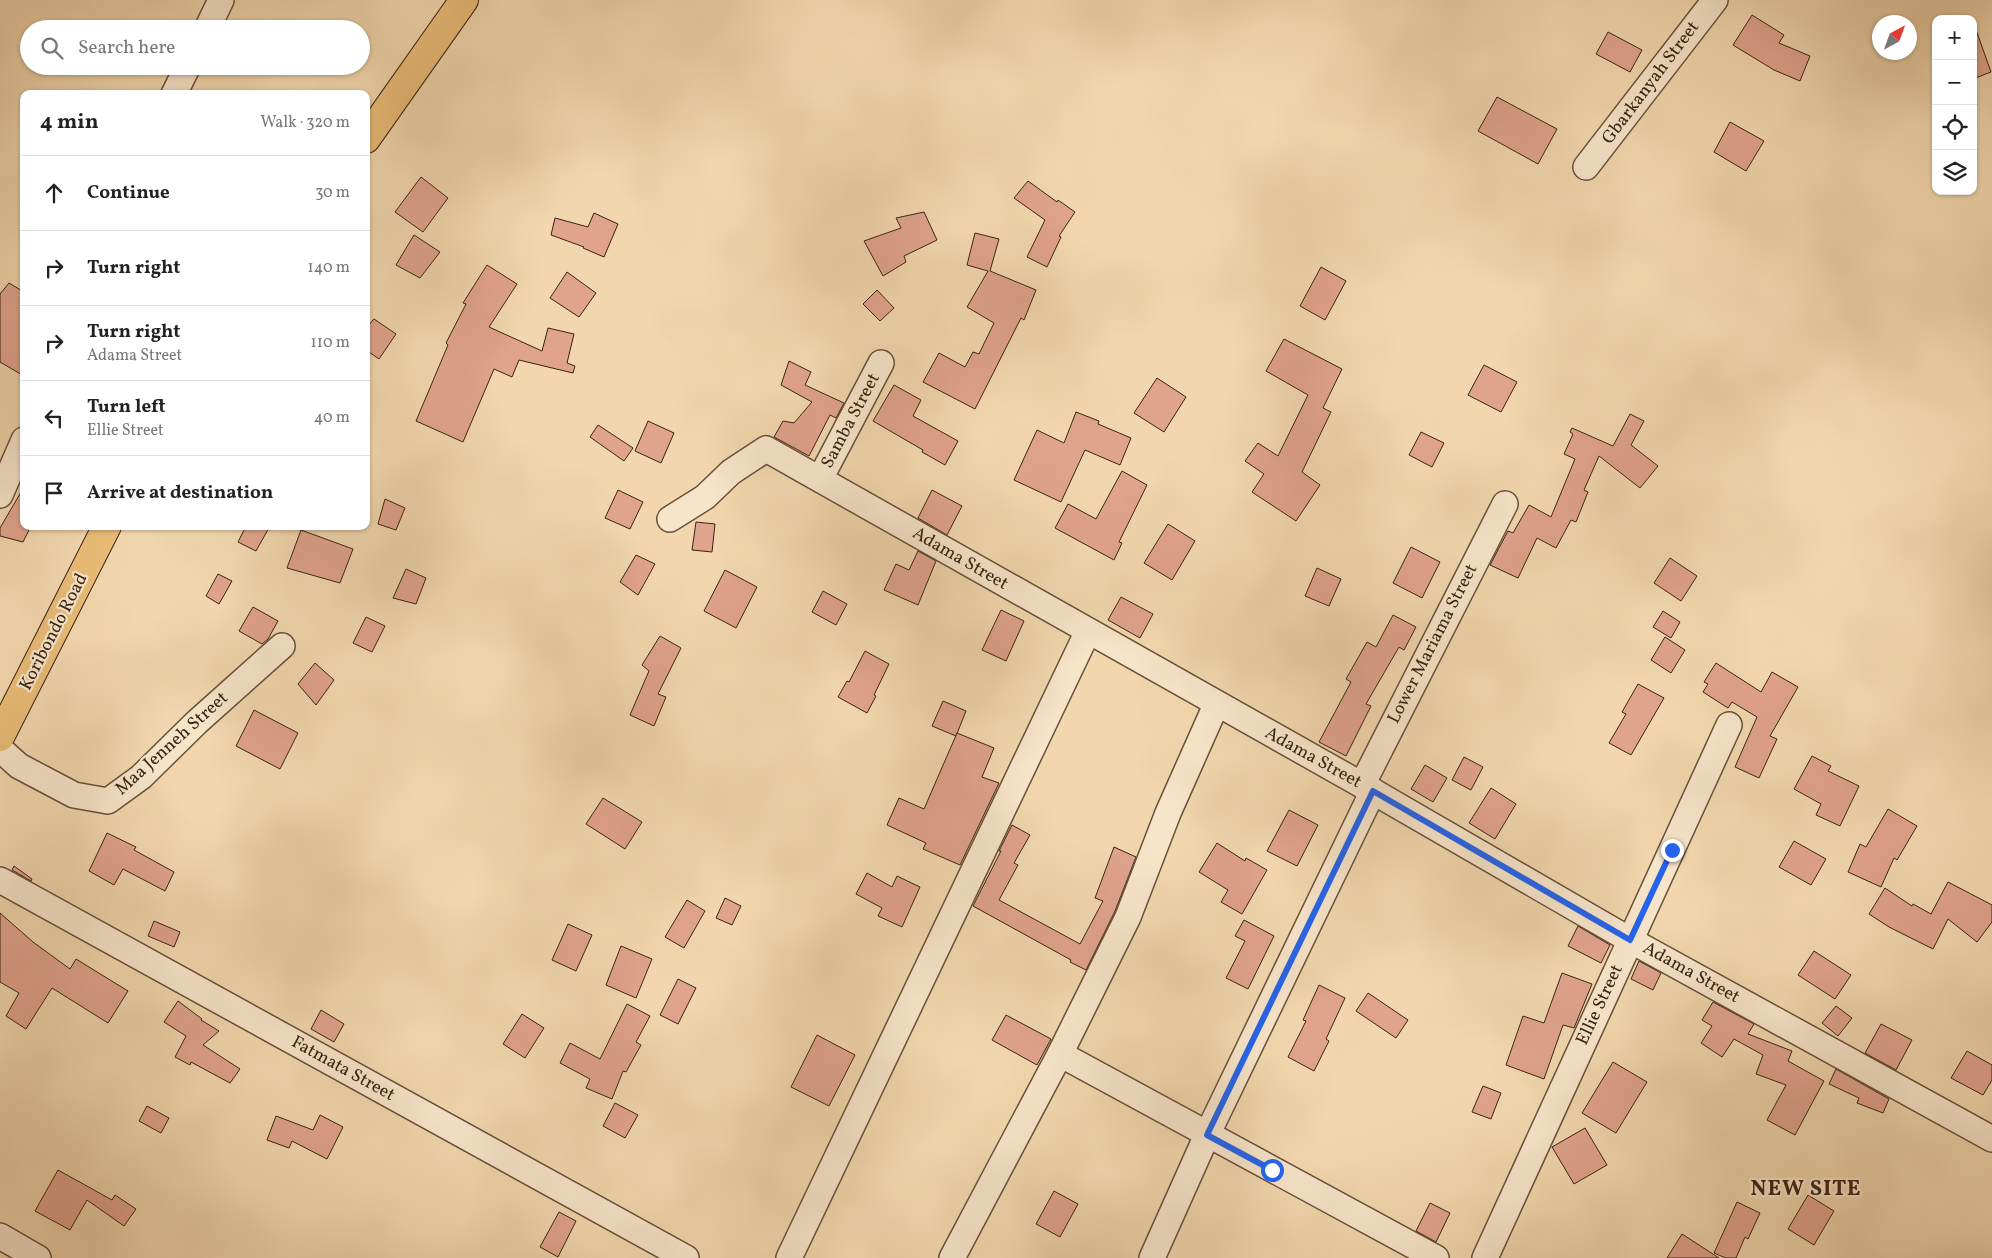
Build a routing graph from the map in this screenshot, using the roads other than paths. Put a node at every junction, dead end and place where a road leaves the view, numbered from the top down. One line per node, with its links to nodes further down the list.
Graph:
1 (221, 0): 4 (street)
2 (464, 0): 7 (highway)
3 (1715, 0): 8 (street, Gbarkanyah Street)
4 (211, 20)
5 (184, 75): 6 (street)
6 (176, 90)
7 (370, 133)
8 (1586, 167)
9 (882, 363): 11 (street, Samba Street)
10 (20, 449): 12 (street)
11 (820, 479): 14 (street, Adama Street); 16 (street, Adama Street)
12 (0, 495)
13 (1505, 504): 22 (street, Lower Mariama Street)
14 (670, 519)
15 (105, 530): 20 (highway, Koribondo Road)
16 (1088, 631): 18 (street, Adama Street); 31 (street)
17 (282, 646): 21 (street, Maa Jenneh Street)
18 (1216, 705): 22 (street, Adama Street); 25 (street)
19 (1729, 725): 24 (street, Ellie Street)
20 (0, 737)
21 (0, 749)
22 (1367, 788): 24 (street, Adama Street); 26 (street, Lower Mariama Street)
23 (0, 880): 29 (street, Fatmata Street)
24 (1630, 940): 27 (street, Adama Street); 35 (street, Ellie Street)
25 (1060, 1054): 26 (street); 32 (street)
26 (1207, 1135): 33 (street, Lower Mariama Street); 34 (street)
27 (1992, 1139)
28 (0, 1236): 30 (street)
29 (672, 1255)
30 (38, 1258)
31 (789, 1258)
32 (952, 1258)
33 (1152, 1258)
34 (1436, 1258)
35 (1485, 1258)

